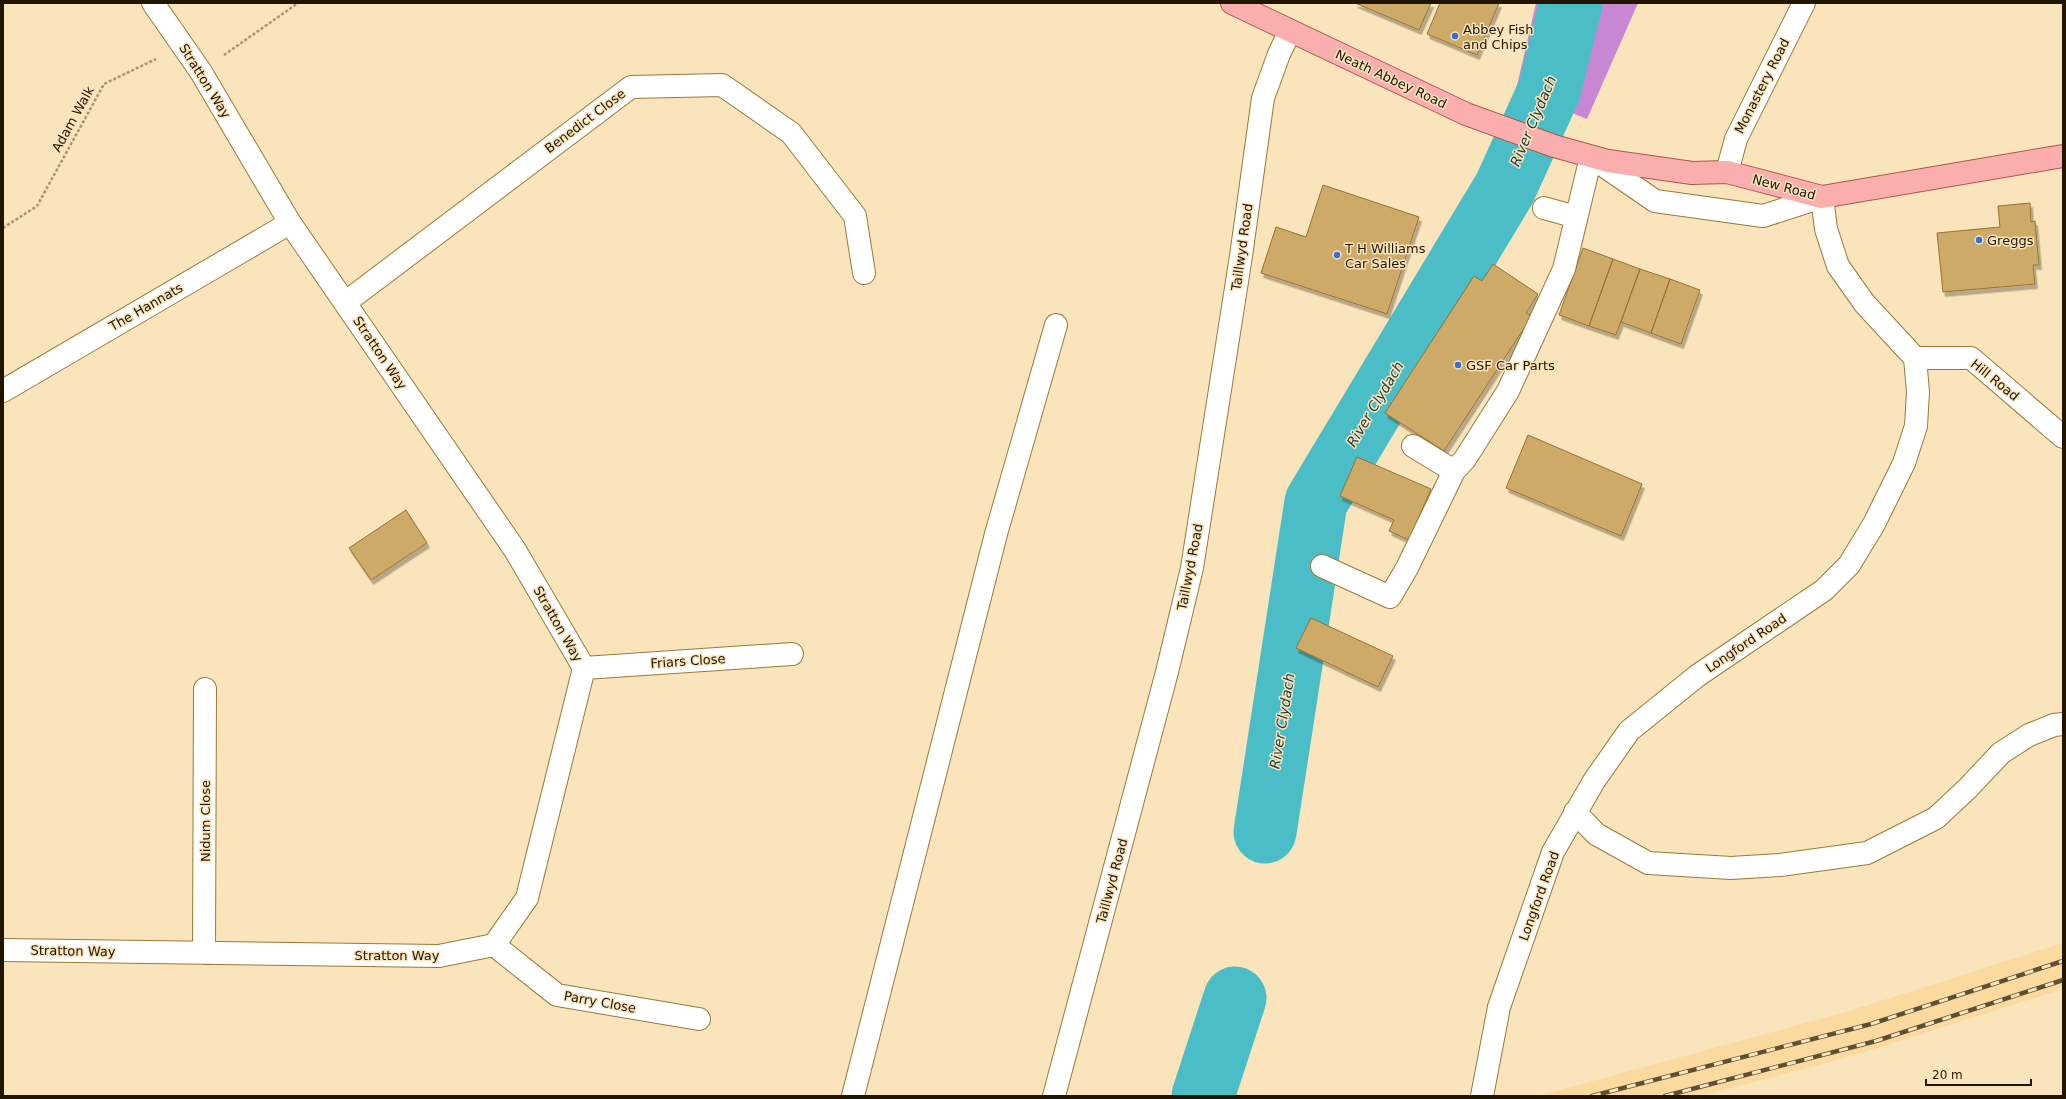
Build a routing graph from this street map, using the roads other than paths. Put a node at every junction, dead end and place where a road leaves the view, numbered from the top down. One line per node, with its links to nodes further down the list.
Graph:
1 (153, 3): 12 (street, Stratton Way)
2 (1232, 3): 4 (main road, Neath Abbey Road)
3 (1804, 3): 8 (street, Monastery Road)
4 (1290, 31): 5 (main road, Neath Abbey Road); 32 (street, Taillwyd Road)
5 (1554, 146): 7 (main road, New Road)
6 (2063, 156): 9 (main road, New Road)
7 (1591, 157): 8 (main road, New Road); 9 (street); 11 (street)
8 (1727, 172): 9 (main road, New Road)
9 (1822, 197): 16 (street)
10 (1544, 208): 11 (street)
11 (1576, 217): 20 (street)
12 (290, 223): 14 (street, Stratton Way); 17 (street, The Hannats)
13 (864, 273): 14 (street, Benedict Close)
14 (346, 302): 23 (street, Stratton Way)
15 (1056, 325): 31 (street)
16 (1915, 358): 18 (street, Hill Road); 26 (street, Longford Road)
17 (3, 391)
18 (2063, 437)
19 (1413, 446): 20 (street)
20 (1454, 471): 21 (street)
21 (1322, 566)
22 (792, 654): 23 (street, Friars Close)
23 (584, 668): 27 (street, Stratton Way)
24 (205, 689): 29 (street, Nidum Close)
25 (2063, 724): 26 (street)
26 (1575, 812): 33 (street, Longford Road)
27 (494, 945): 29 (street, Stratton Way); 30 (street, Parry Close)
28 (3, 950): 29 (street, Stratton Way)
29 (204, 953)
30 (699, 1019)
31 (853, 1096)
32 (1054, 1096)
33 (1482, 1096)

